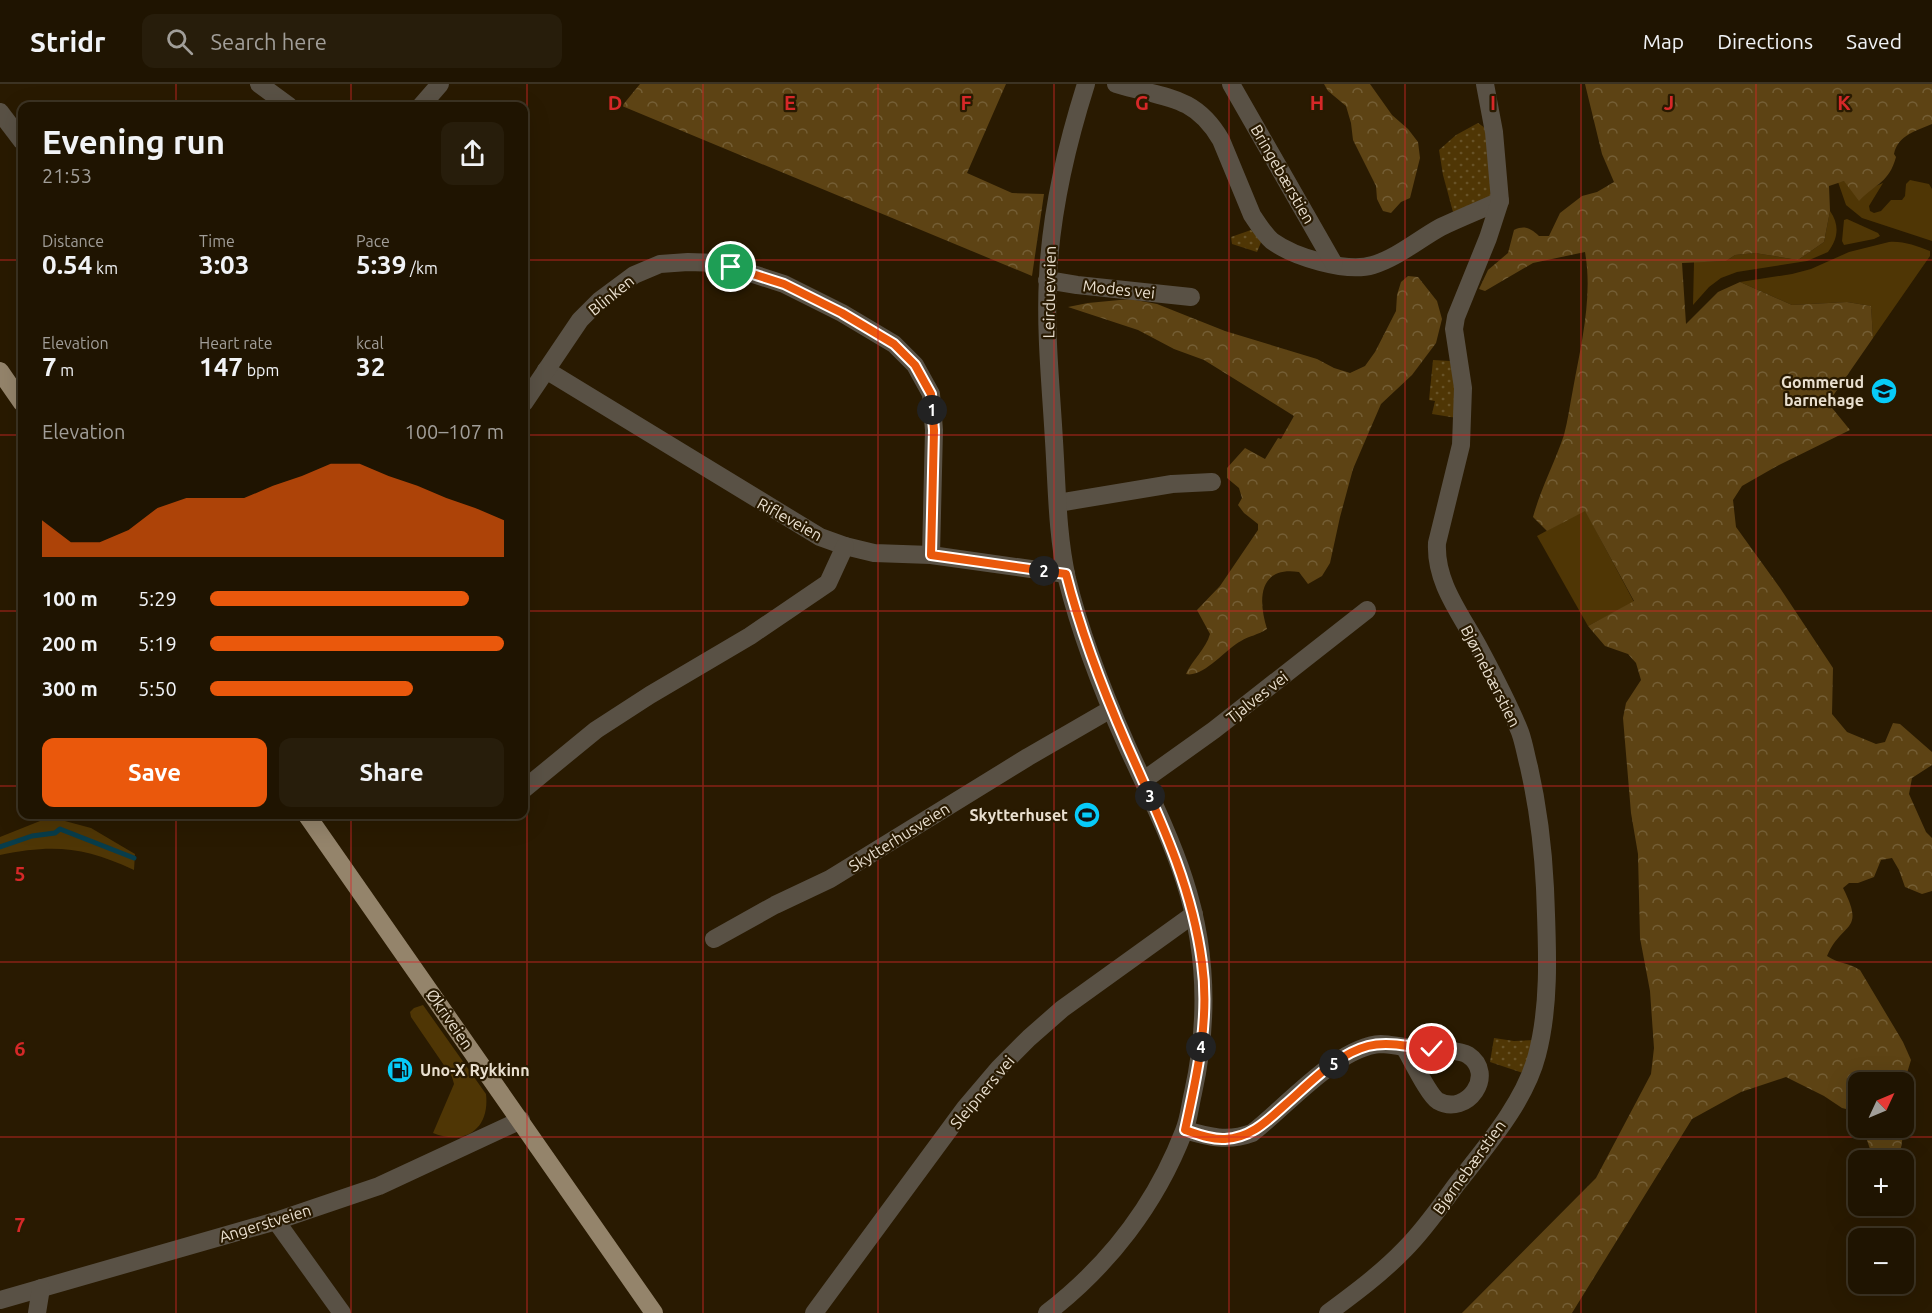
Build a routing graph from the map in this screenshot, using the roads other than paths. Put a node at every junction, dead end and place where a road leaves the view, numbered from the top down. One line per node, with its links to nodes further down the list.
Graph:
1 (259, 84): 7 (street)
2 (440, 84): 8 (street)
3 (1086, 84): 13 (street, Leirdueveien)
4 (1116, 84): 12 (street)
5 (1231, 84): 12 (street, Bringebærstien)
6 (1485, 84): 11 (street, Bjørnebærstien)
7 (284, 102)
8 (424, 102)
9 (0, 112): 10 (street)
10 (18, 136)
11 (1500, 201): 12 (street); 42 (street, Bjørnebærstien)
12 (1334, 264)
13 (1047, 280): 14 (street, Modes vei); 20 (street, Leirdueveien)
14 (1191, 297)
15 (0, 370): 17 (main road)
16 (546, 370): 18 (street, Blinken); 21 (street, Rifleveien); 22 (street, Blinken)
17 (18, 397)
18 (528, 397)
19 (1212, 482): 20 (street)
20 (1058, 503): 23 (street, Leirdueveien)
21 (845, 546): 22 (street, Rifleveien); 27 (street)
22 (931, 555): 23 (street, Rifleveien)
23 (1066, 574): 25 (street, Leirdueveien)
24 (1367, 610): 26 (street, Tjalves vei)
25 (1111, 709): 26 (street, Leirdueveien); 30 (street, Skytterhusveien)
26 (1144, 780): 29 (street, Leirdueveien)
27 (528, 786)
28 (309, 819): 32 (main road, Økriveien)
29 (1194, 914): 33 (street, Leirdueveien); 40 (street, Sleipners vei)
30 (714, 939)
31 (1404, 1047): 33 (street)
32 (520, 1120): 34 (street, Angerstveien); 39 (main road, Økriveien)
33 (1185, 1130): 41 (street, Leirdueveien)
34 (276, 1221): 35 (street, Angerstveien); 38 (street)
35 (41, 1288): 36 (street, Angerstveien); 37 (street)
36 (0, 1300)
37 (37, 1313)
38 (342, 1313)
39 (654, 1313)
40 (814, 1313)
41 (1047, 1313)
42 (1328, 1313)

